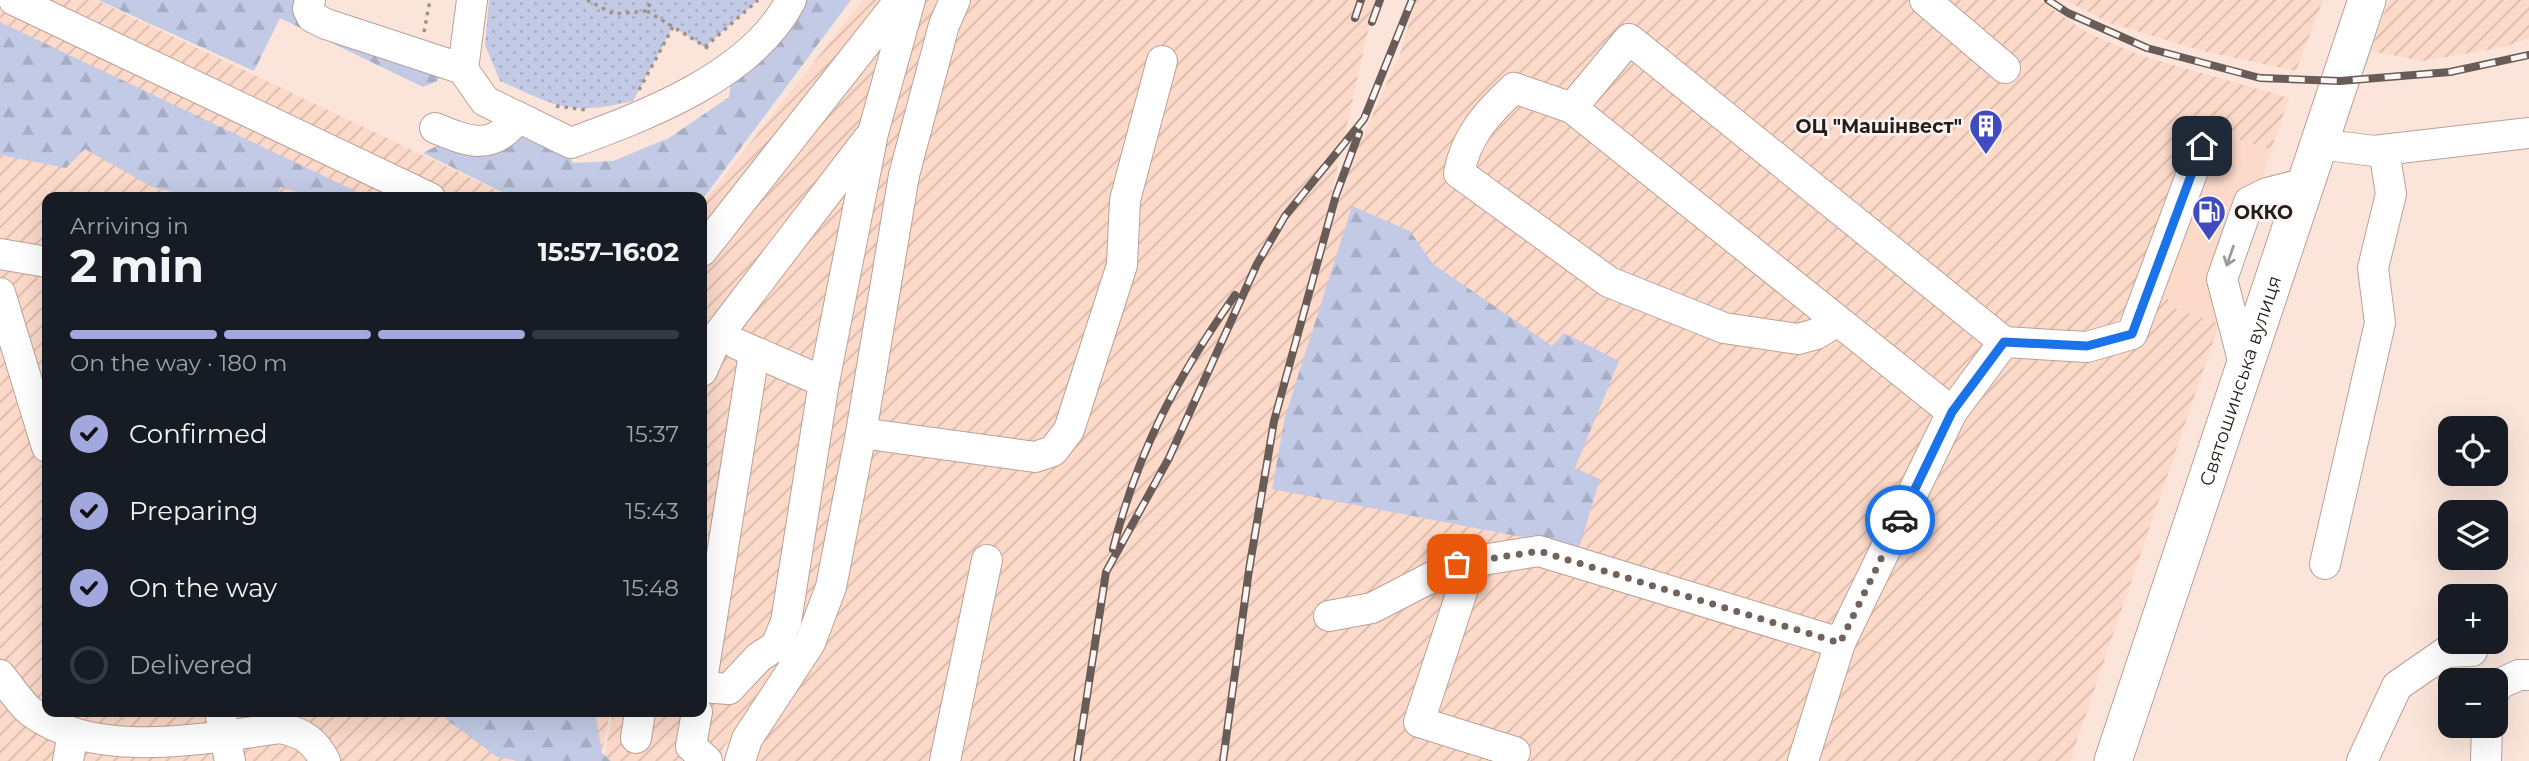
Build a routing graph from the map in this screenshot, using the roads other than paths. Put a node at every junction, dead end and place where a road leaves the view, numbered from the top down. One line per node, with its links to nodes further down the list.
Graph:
1 (14, 0): 22 (street)
2 (310, 0): 12 (street)
3 (472, 0): 12 (street)
4 (791, 0): 14 (street)
5 (900, 0): 23 (street)
6 (910, 0): 16 (street)
7 (955, 0): 35 (street)
8 (1925, 0): 11 (street)
9 (2367, 0): 18 (main road, Святошинська вулиця)
10 (1162, 61): 35 (street)
11 (2005, 68)
12 (463, 69): 14 (street)
13 (1572, 108): 27 (street); 27 (street); 29 (street)
14 (518, 117): 15 (street)
15 (435, 128)
16 (873, 133): 28 (street); 32 (street)
17 (2529, 133): 20 (street)
18 (2319, 145): 20 (street); 21 (main road, Святошинська вулиця)
19 (2202, 146): 29 (street)
20 (2384, 150): 38 (street)
21 (2306, 183): 31 (main road, Святошинська вулиця); 31 (street, one-way to 31)
22 (417, 192)
23 (707, 245)
24 (0, 254): 25 (street)
25 (42, 261)
26 (0, 293): 34 (street)
27 (1838, 321): 33 (street)
28 (710, 331): 30 (street)
29 (2004, 342): 33 (street)
30 (754, 353): 32 (street); 41 (street)
31 (2245, 368): 57 (main road, Святошинська вулиця)
32 (824, 382): 46 (street)
33 (1952, 412): 40 (street)
34 (42, 431)
35 (862, 433): 54 (street)
36 (988, 560): 55 (street)
37 (1472, 561): 39 (street); 40 (street); 51 (street)
38 (2325, 564)
39 (1329, 616)
40 (1840, 643): 56 (street)
41 (707, 649)
42 (2443, 654): 58 (street)
43 (0, 675): 50 (street)
44 (2529, 675): 45 (street)
45 (2508, 680)
46 (707, 687)
47 (696, 717): 53 (street)
48 (225, 736): 50 (street); 52 (street)
49 (2487, 738): 59 (street)
50 (71, 747)
51 (1514, 752)
52 (325, 761)
53 (707, 761)
54 (740, 761)
55 (945, 761)
56 (1803, 761)
57 (2113, 761)
58 (2362, 761)
59 (2486, 761)

